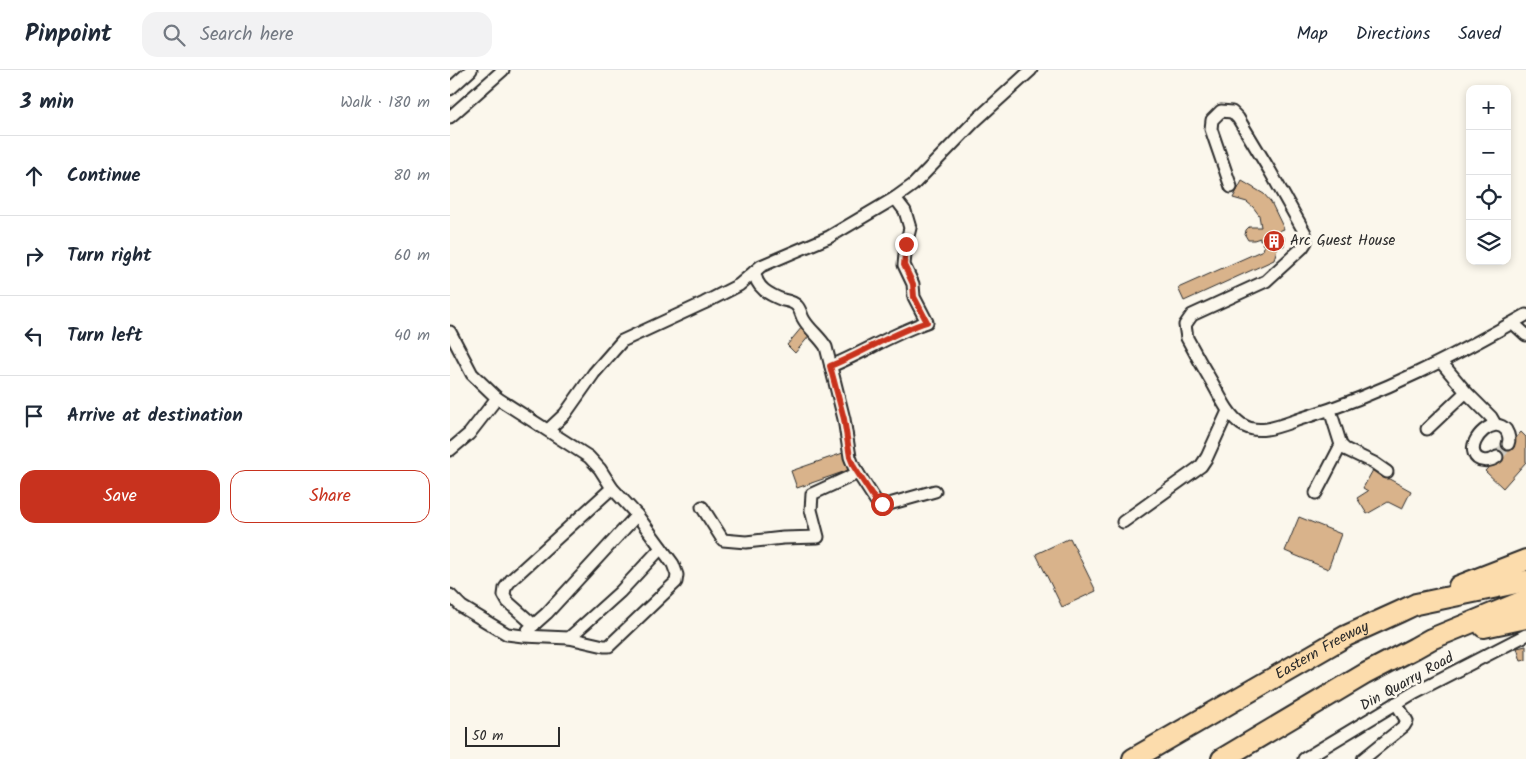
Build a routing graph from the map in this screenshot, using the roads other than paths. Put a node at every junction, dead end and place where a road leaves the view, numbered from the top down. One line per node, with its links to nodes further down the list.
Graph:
1 (471, 70): 4 (street)
2 (503, 70): 5 (street)
3 (1031, 70): 7 (street)
4 (450, 89)
5 (450, 117)
6 (1231, 187): 18 (street)
7 (895, 198): 8 (street); 14 (street)
8 (755, 272): 14 (street); 21 (street)
9 (1526, 315): 10 (street)
10 (1513, 323): 12 (street); 13 (street)
11 (450, 332): 16 (street)
12 (1526, 335)
13 (1441, 362): 15 (street); 17 (street)
14 (830, 366): 27 (street)
15 (1466, 392): 19 (street); 20 (street)
16 (497, 398): 21 (street); 24 (street)
17 (1330, 410): 18 (street); 22 (street)
18 (1228, 411): 33 (street)
19 (1495, 424): 23 (street); 25 (street)
20 (1427, 429)
21 (548, 430): 28 (street)
22 (1341, 444): 26 (street); 30 (street)
23 (1508, 444)
24 (450, 450)
25 (1497, 457)
26 (1387, 472)
27 (858, 473): 29 (street); 31 (street)
28 (612, 488): 32 (street); 39 (street)
29 (935, 491)
30 (1316, 493)
31 (702, 507)
32 (637, 515): 34 (street); 39 (street)
33 (1124, 522)
34 (661, 548): 42 (street); 42 (street)
35 (1526, 560): 38 (highway)
36 (450, 595): 41 (street)
37 (1523, 597): 38 (highway, Eastern Freeway); 45 (highway, Eastern Freeway)
38 (1416, 604): 44 (highway, Eastern Freeway)
39 (534, 625): 41 (street)
40 (1526, 635): 43 (street, Din Quarry Road)
41 (523, 636): 42 (street)
42 (569, 638)
43 (1396, 703): 46 (street, Din Quarry Road); 47 (street)
44 (1133, 759)
45 (1222, 759)
46 (1304, 759)
47 (1363, 759)

